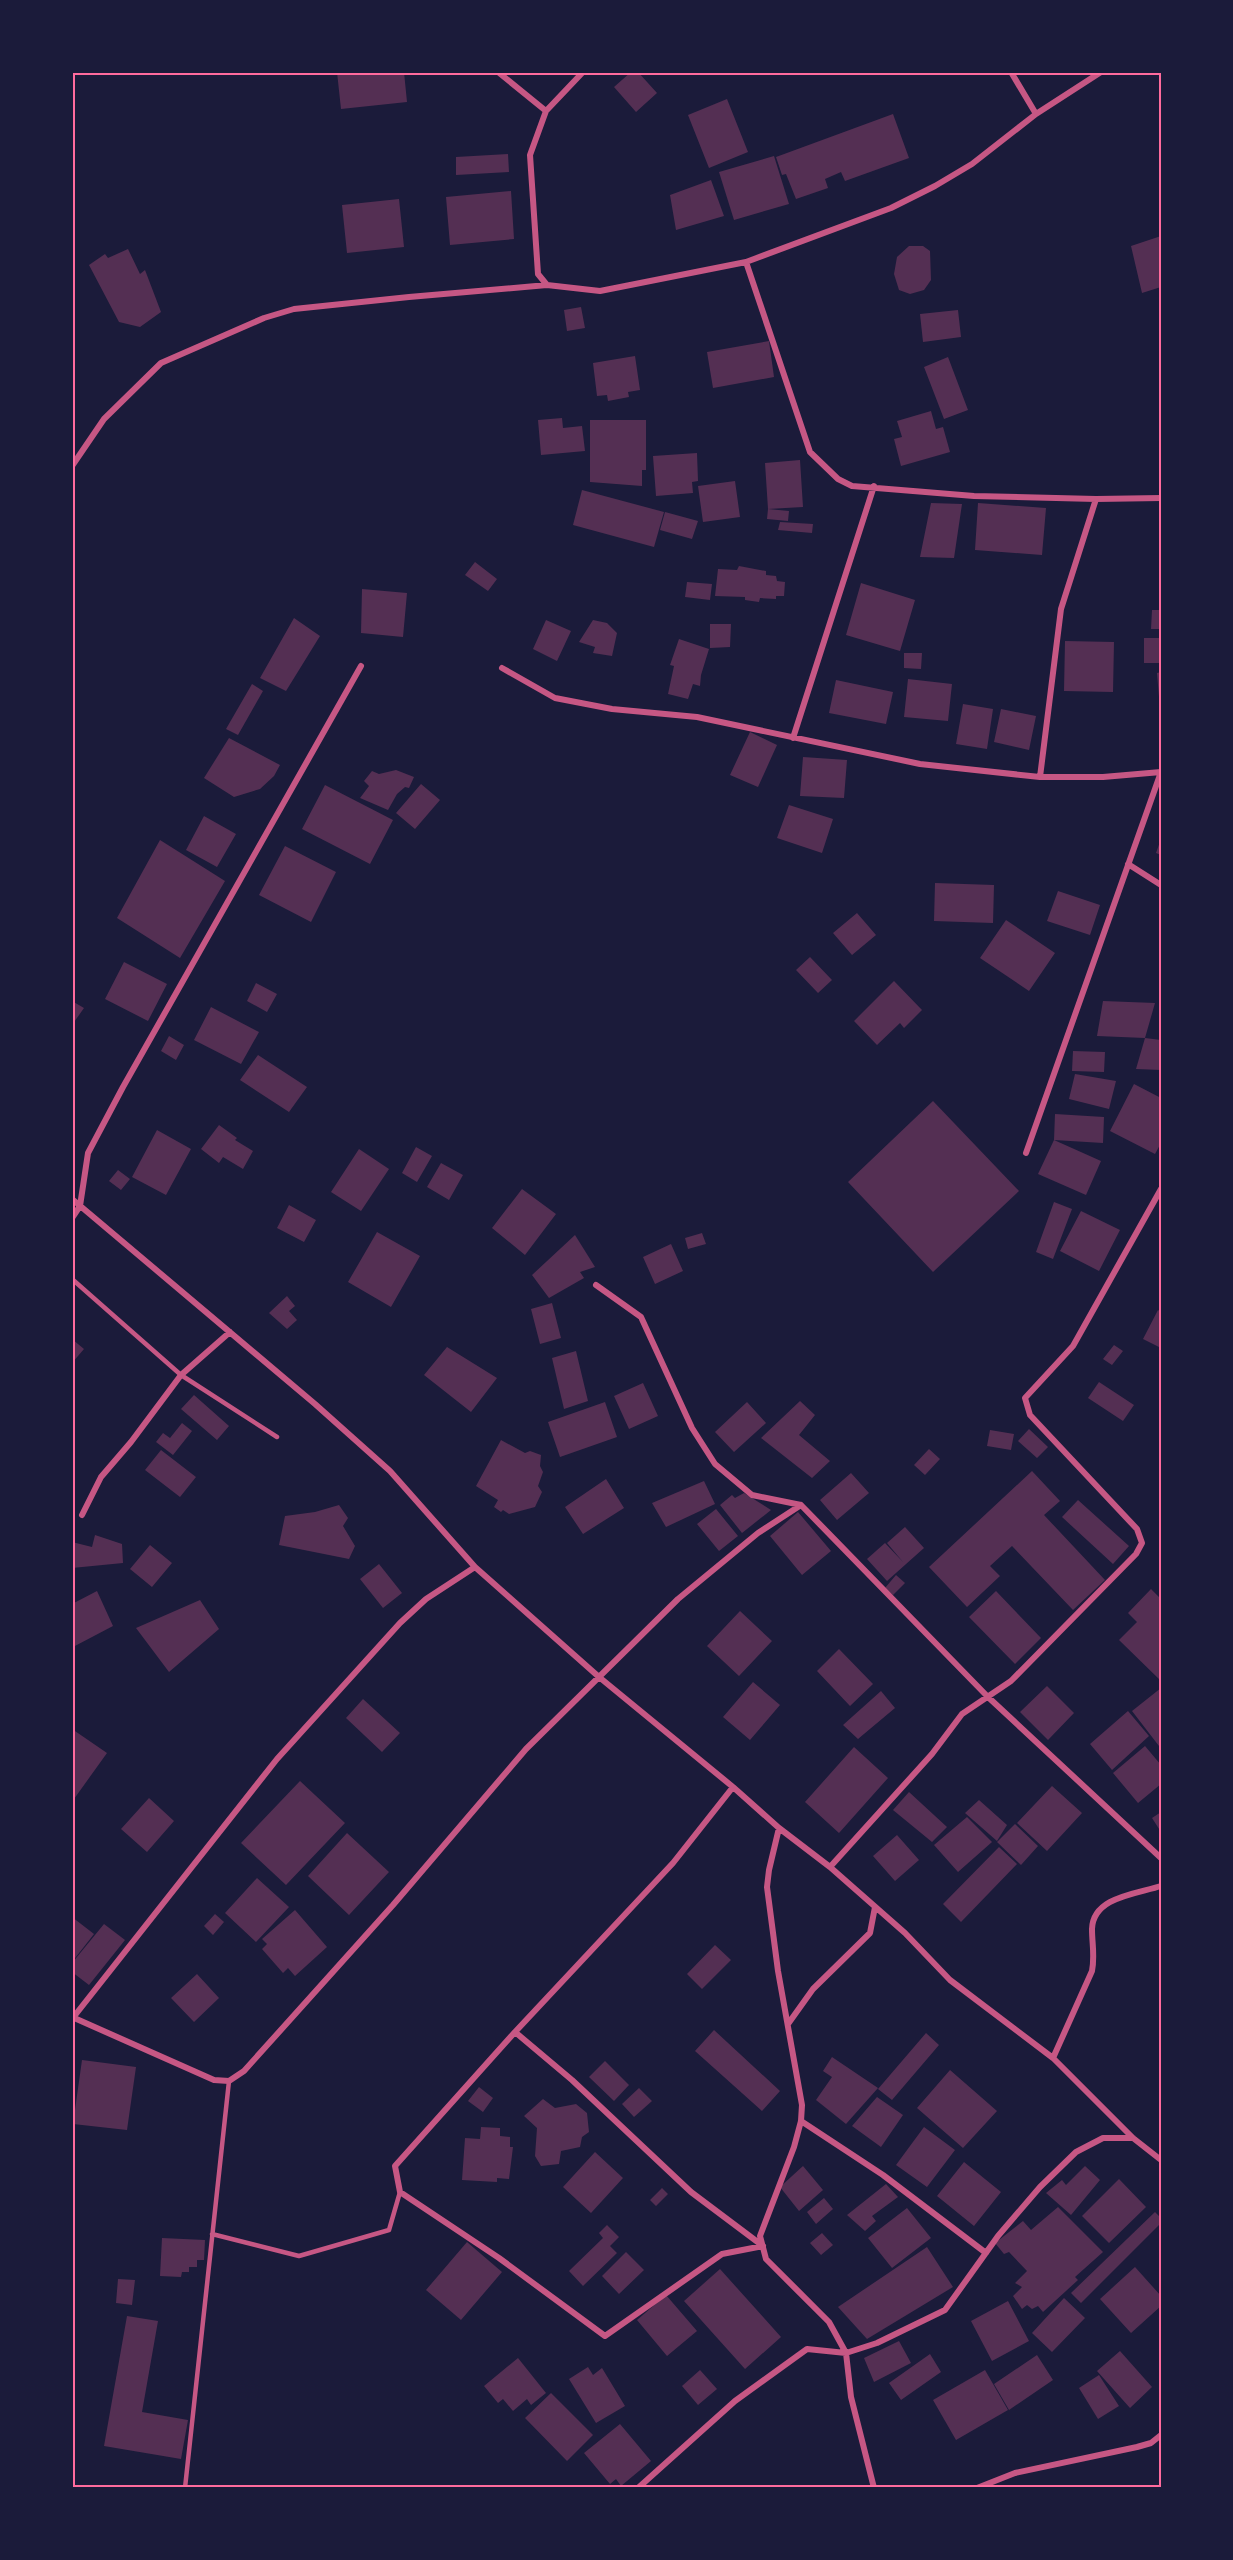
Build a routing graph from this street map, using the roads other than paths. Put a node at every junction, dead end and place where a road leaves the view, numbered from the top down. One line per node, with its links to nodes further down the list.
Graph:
1 (498, 72): 5 (street)
2 (583, 72): 5 (street)
3 (1011, 72): 6 (street)
4 (1101, 72): 6 (street)
5 (546, 111): 8 (street)
6 (1036, 114): 7 (street)
7 (746, 262): 8 (street); 10 (street)
8 (547, 285): 9 (street)
9 (72, 466)
10 (874, 486): 12 (street); 15 (street)
11 (1161, 498): 12 (street)
12 (1096, 499): 17 (street)
13 (361, 666): 23 (street)
14 (502, 668): 15 (street)
15 (793, 738): 17 (street)
16 (1161, 772): 17 (street); 18 (street)
17 (1040, 777)
18 (1128, 864): 19 (street); 20 (street)
19 (1161, 885)
20 (1026, 1153)
21 (1161, 1189): 34 (street)
22 (72, 1199): 23 (street)
23 (80, 1206): 24 (street); 27 (street)
24 (72, 1218)
25 (72, 1279): 28 (lane)
26 (596, 1285): 30 (street)
27 (230, 1332): 28 (street); 32 (street)
28 (181, 1375): 29 (lane); 31 (street)
29 (277, 1437)
30 (801, 1505): 33 (street); 34 (street)
31 (82, 1515)
32 (475, 1567): 33 (street); 41 (street)
33 (599, 1677): 35 (street); 45 (street)
34 (988, 1697): 37 (street); 38 (street)
35 (733, 1787): 36 (street); 43 (street)
36 (779, 1828): 38 (street); 42 (street)
37 (1161, 1858)
38 (830, 1867): 40 (street)
39 (1161, 1886): 44 (street)
40 (875, 1907): 42 (street); 44 (street)
41 (72, 2018): 45 (street)
42 (788, 2024): 46 (street)
43 (515, 2032): 49 (street); 51 (street)
44 (1053, 2058): 47 (street)
45 (229, 2081): 50 (lane)
46 (801, 2121): 51 (street); 52 (street)
47 (1133, 2138): 48 (street); 52 (street)
48 (1161, 2160)
49 (400, 2192): 50 (lane); 51 (street)
50 (212, 2234): 55 (lane)
51 (763, 2246): 53 (street)
52 (986, 2253): 53 (street)
53 (846, 2353): 56 (street); 57 (street)
54 (1161, 2435): 58 (street)
55 (185, 2488)
56 (638, 2488)
57 (874, 2488)
58 (977, 2488)

